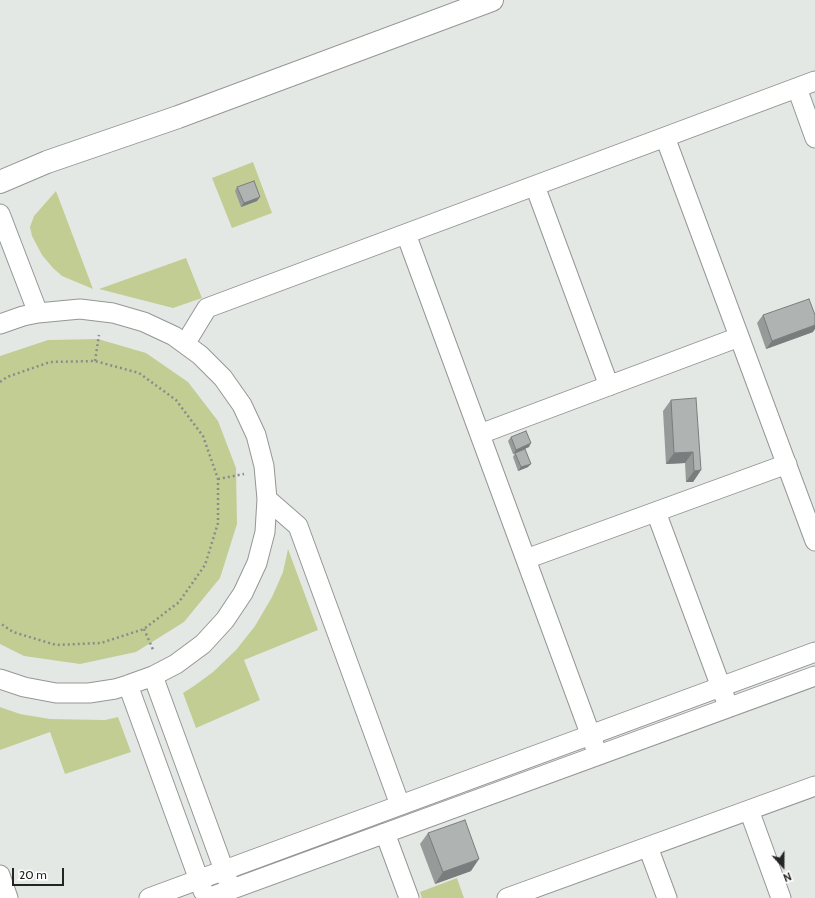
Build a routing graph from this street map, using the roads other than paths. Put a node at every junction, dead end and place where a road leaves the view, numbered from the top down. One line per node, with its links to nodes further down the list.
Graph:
1 (492, 0): 6 (main road)
2 (815, 82): 3 (street)
3 (797, 88): 4 (street); 5 (street)
4 (665, 137): 7 (street); 12 (street)
5 (815, 138)
6 (0, 182)
7 (535, 186): 9 (street); 14 (street)
8 (0, 214): 10 (street)
9 (406, 234): 13 (street); 15 (street)
10 (38, 313): 11 (street); 13 (street)
11 (0, 324)
12 (739, 338): 14 (street); 16 (street)
13 (185, 344): 17 (street)
14 (609, 386): 15 (street)
15 (480, 434): 20 (street)
16 (787, 464): 18 (street); 19 (street)
17 (267, 499): 22 (street); 31 (street)
18 (656, 512): 20 (street); 26 (street)
19 (815, 541)
20 (526, 559): 28 (street)
21 (815, 652): 26 (street)
22 (153, 676): 25 (street); 35 (street)
23 (815, 676): 27 (street)
24 (0, 679): 25 (street)
25 (128, 685): 37 (street)
26 (721, 687): 27 (street); 28 (street)
27 (728, 707): 29 (street)
28 (591, 735): 29 (street); 31 (street)
29 (598, 755): 33 (street)
30 (815, 786): 32 (street)
31 (400, 805): 35 (street)
32 (749, 810): 34 (street); 46 (street)
33 (385, 833): 39 (street); 43 (street)
34 (648, 847): 38 (street); 45 (street)
35 (224, 870): 37 (street); 39 (street)
36 (0, 875): 40 (street)
37 (199, 879): 41 (street); 42 (street)
38 (537, 893): 44 (street)
39 (233, 894): 42 (street)
40 (8, 898)
41 (149, 898)
42 (207, 898)
43 (409, 898)
44 (507, 898)
45 (667, 898)
46 (781, 898)

